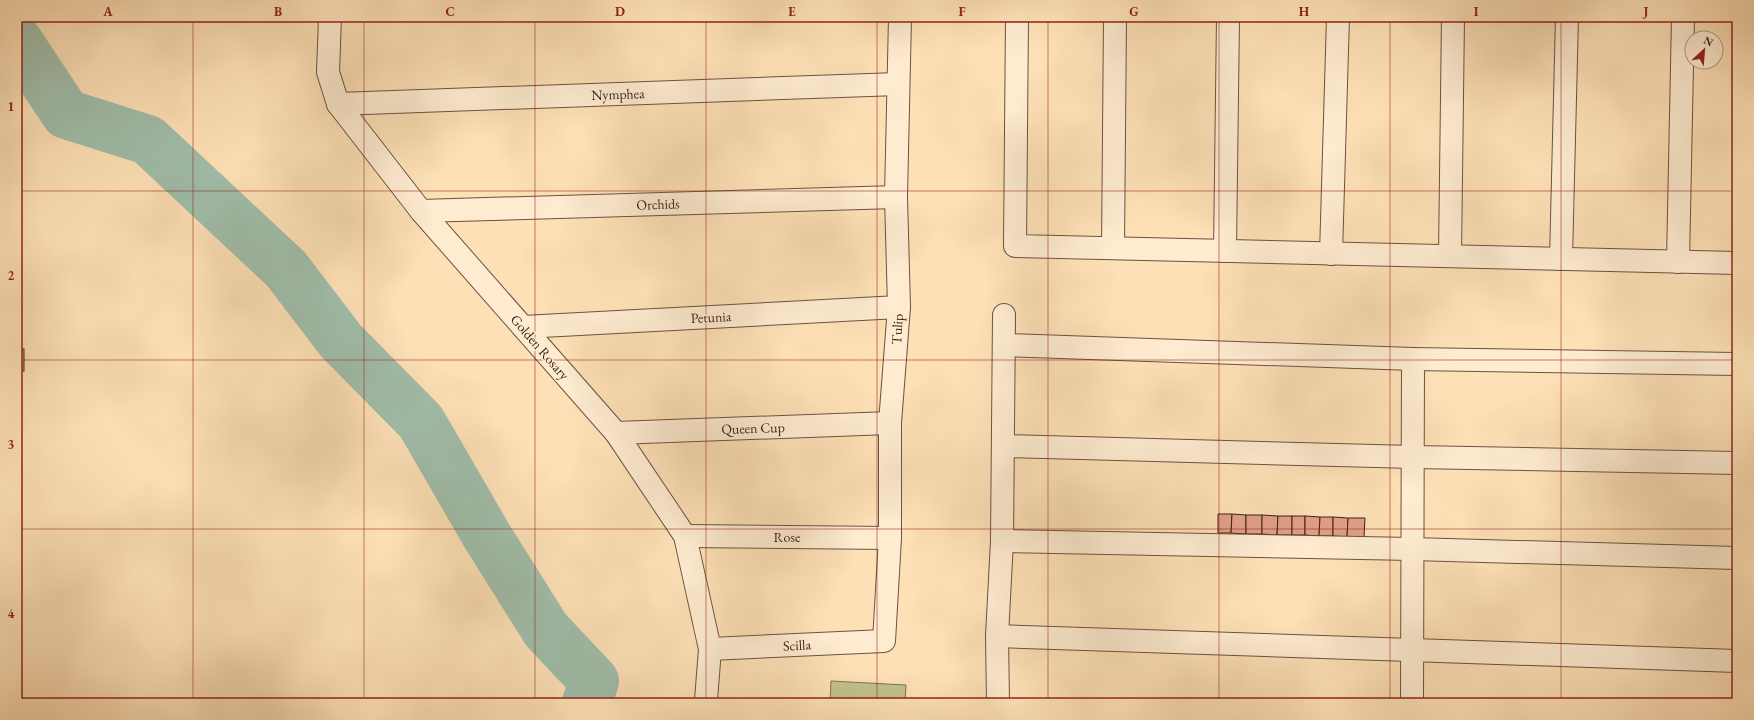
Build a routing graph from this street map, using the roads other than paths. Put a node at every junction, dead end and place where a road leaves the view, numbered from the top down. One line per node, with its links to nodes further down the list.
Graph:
1 (330, 17): 11 (street, Golden Rosary)
2 (900, 17): 10 (street, Tulip)
3 (1017, 17): 14 (street)
4 (1115, 17): 14 (street)
5 (1228, 17): 15 (street)
6 (1338, 17): 16 (street)
7 (1453, 17): 17 (street)
8 (1566, 17): 18 (street)
9 (1683, 17): 19 (street)
10 (898, 84): 11 (street, Nymphea); 12 (street, Tulip)
11 (338, 104): 13 (street, Golden Rosary)
12 (896, 196): 13 (street, Orchids); 21 (street, Tulip)
13 (421, 211): 23 (street, Golden Rosary)
14 (1113, 248): 15 (street)
15 (1225, 251): 16 (street)
16 (1331, 254): 17 (street)
17 (1450, 256): 18 (street)
18 (1561, 259): 19 (street)
19 (1678, 262): 20 (street)
20 (1737, 263)
21 (899, 307): 23 (street, Petunia); 27 (street, Tulip)
22 (1004, 315): 24 (street)
23 (523, 327): 28 (street, Golden Rosary)
24 (1005, 345): 25 (street); 29 (street)
25 (1413, 359): 26 (street); 30 (street)
26 (1737, 364)
27 (890, 423): 28 (street, Queen Cup); 33 (street, Tulip)
28 (616, 433): 32 (street, Golden Rosary)
29 (1003, 446): 30 (street); 34 (street)
30 (1412, 457): 31 (street); 35 (street)
31 (1737, 463)
32 (685, 536): 33 (street, Rose); 39 (street, Golden Rosary)
33 (890, 538): 38 (street, Tulip)
34 (1002, 541): 35 (street); 37 (street)
35 (1412, 549): 36 (street); 40 (street)
36 (1737, 558)
37 (997, 636): 40 (street); 43 (street)
38 (884, 641): 39 (street, Scilla)
39 (710, 648): 42 (street, Golden Rosary)
40 (1414, 651): 41 (street); 44 (street)
41 (1737, 661)
42 (706, 700)
43 (998, 703)
44 (1412, 703)

